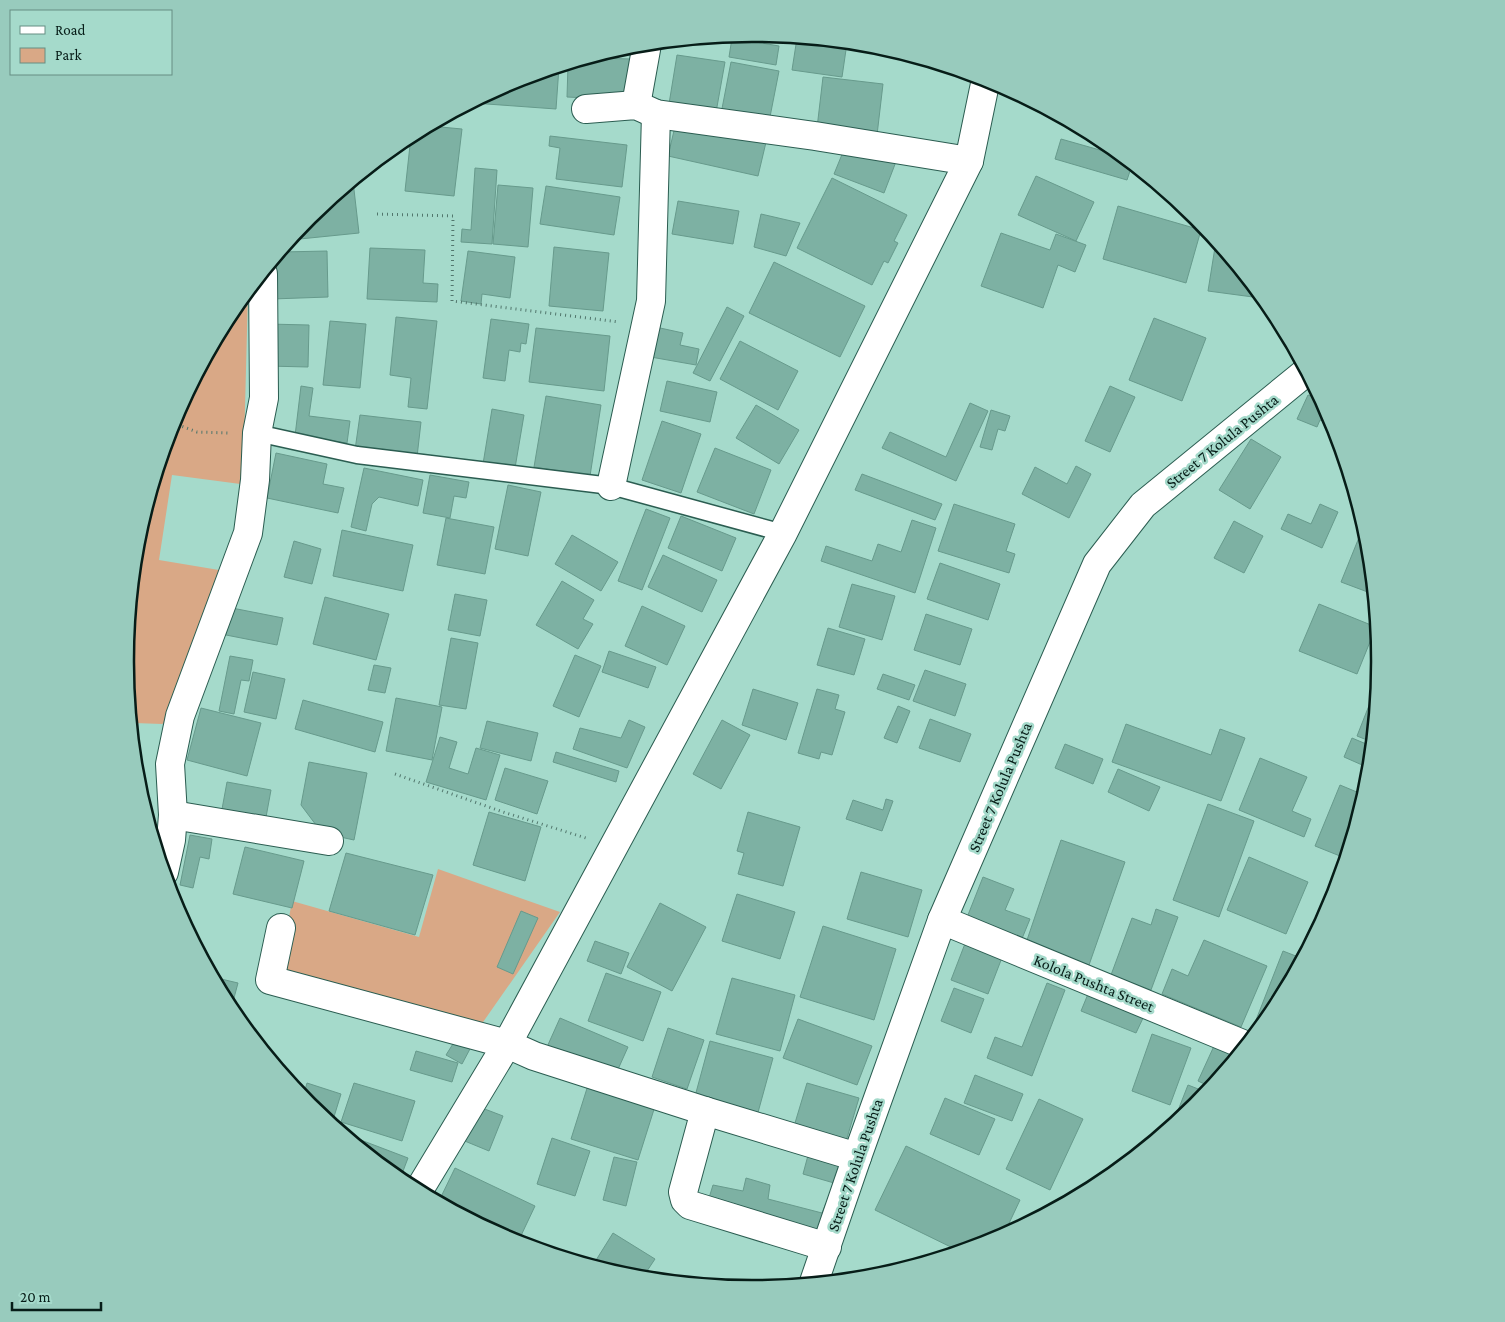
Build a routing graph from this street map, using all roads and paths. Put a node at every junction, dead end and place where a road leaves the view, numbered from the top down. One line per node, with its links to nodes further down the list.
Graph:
1 (648, 52): 4 (street)
2 (984, 88): 5 (street)
3 (586, 109): 4 (street)
4 (646, 110): 5 (street); 8 (street)
5 (969, 161): 13 (street)
6 (377, 214): 8 (path)
7 (263, 283): 11 (street)
8 (646, 325): 12 (street)
9 (1301, 376): 19 (street, Street 7 Kolula Pushta)
10 (180, 426): 11 (path)
11 (257, 433): 12 (lane); 15 (street)
12 (611, 486): 13 (lane)
13 (783, 533): 17 (street)
14 (395, 774): 17 (path)
15 (173, 815): 16 (street); 18 (street)
16 (329, 841)
17 (613, 846): 22 (street)
18 (167, 859)
19 (942, 920): 21 (street, Kolola Pushta Street); 24 (street, Street 7 Kolula Pushta)
20 (281, 928): 22 (street)
21 (1239, 1043)
22 (507, 1044): 23 (street); 25 (street)
23 (705, 1111): 24 (street); 26 (street)
24 (857, 1157): 26 (street, Street 7 Kolula Pushta)
25 (423, 1184)
26 (827, 1247): 27 (street, Street 7 Kolula Pushta)
27 (816, 1276)

